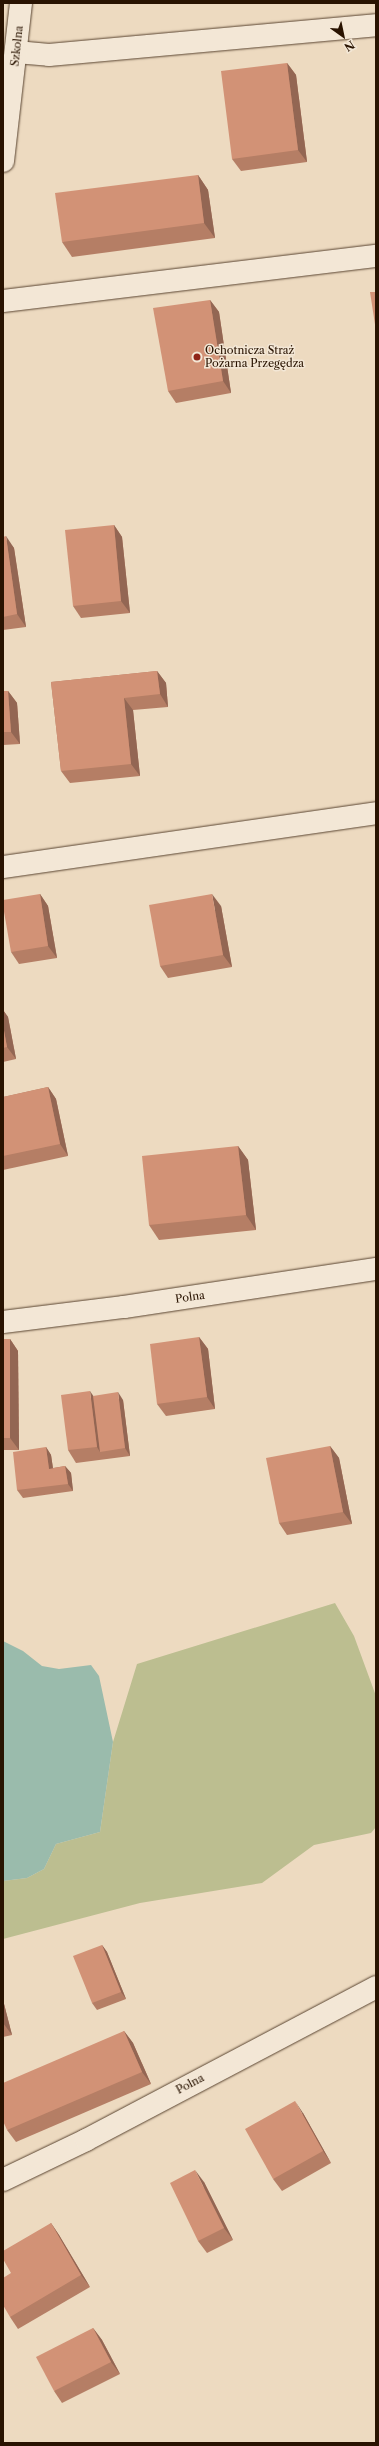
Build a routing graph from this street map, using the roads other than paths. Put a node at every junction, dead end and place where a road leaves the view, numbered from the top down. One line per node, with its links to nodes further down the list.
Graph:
1 (21, 3): 3 (street, Szkolna)
2 (376, 24): 3 (street)
3 (16, 52): 4 (street, Szkolna)
4 (3, 161)
5 (376, 256): 6 (street)
6 (3, 301)
7 (376, 813): 8 (street)
8 (3, 867)
9 (376, 1269): 10 (street, Polna)
10 (3, 1322)
11 (376, 1988): 12 (street, Polna)
12 (3, 2180)

